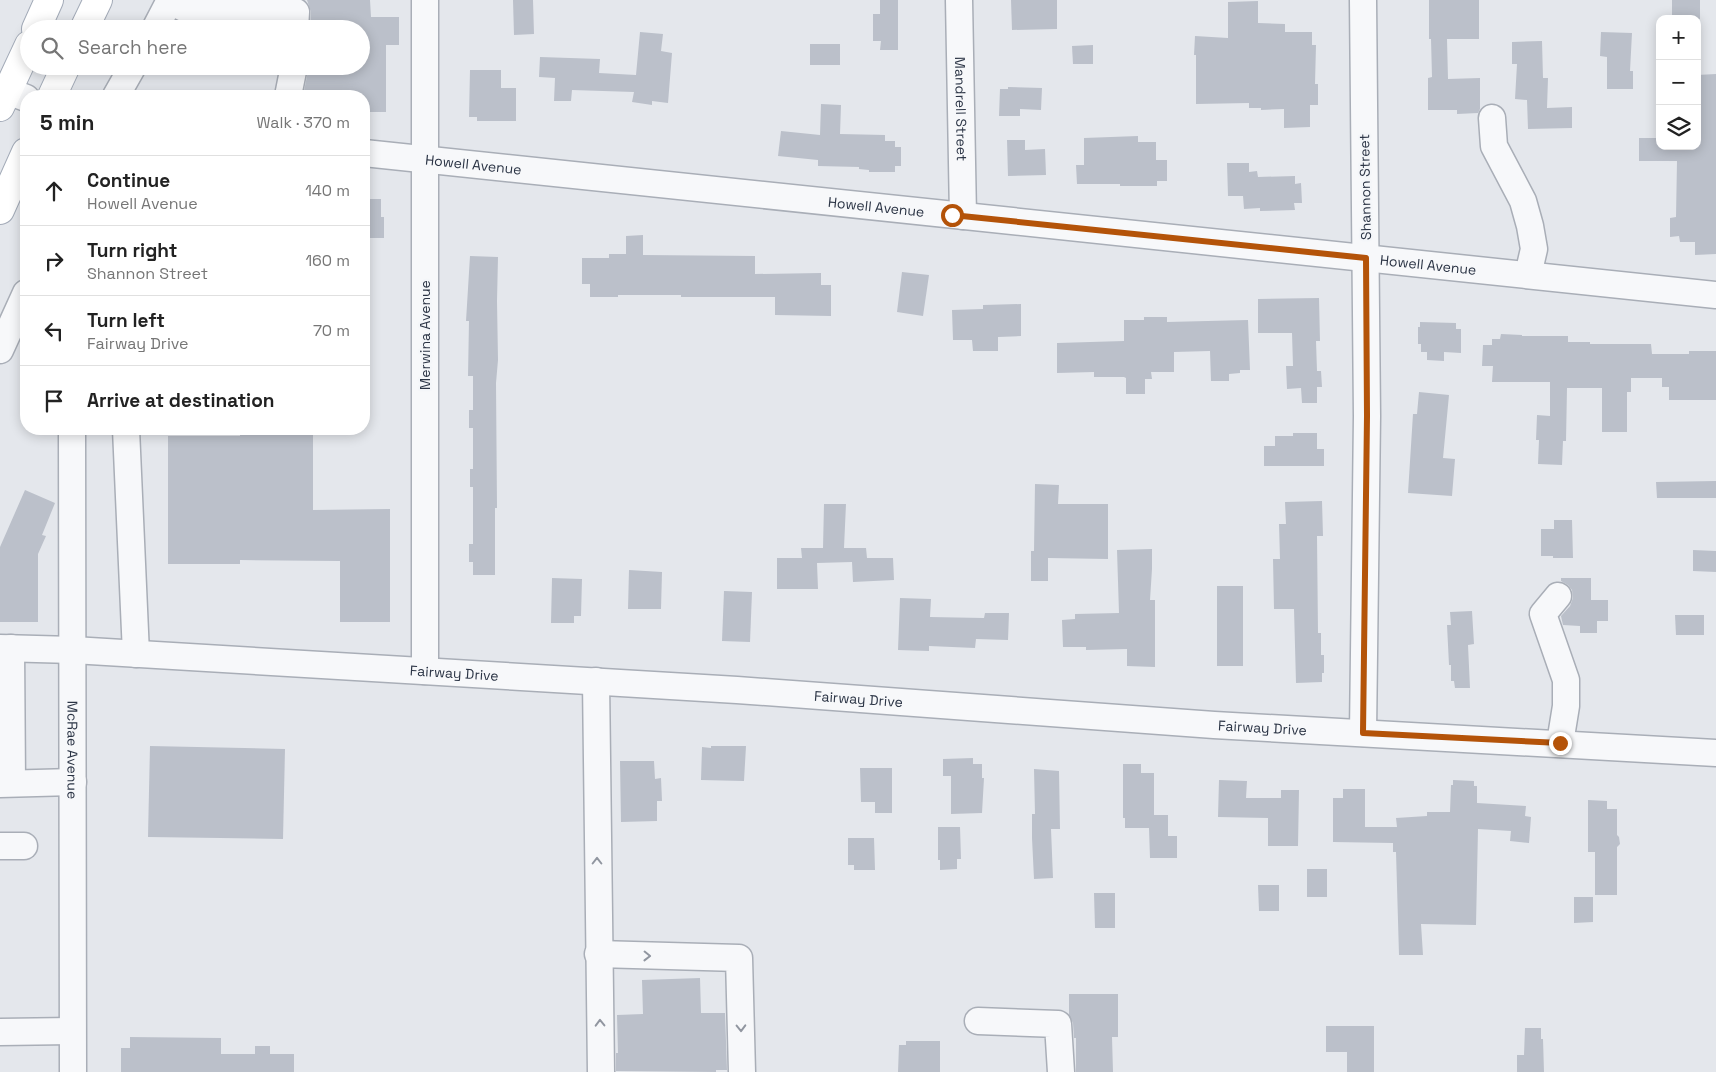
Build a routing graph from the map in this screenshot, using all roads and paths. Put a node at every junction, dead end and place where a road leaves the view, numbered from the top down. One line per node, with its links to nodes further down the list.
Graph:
1 (49, 0): 8 (main road)
2 (98, 0): 9 (main road)
3 (170, 0): 7 (street); 10 (street)
4 (425, 0): 22 (street, Merwina Avenue)
5 (959, 0): 25 (street, Mandrell Street)
6 (1363, 0): 26 (street, Shannon Street)
7 (222, 5): 11 (street)
8 (40, 20)
9 (88, 20)
10 (160, 20)
11 (296, 20)
12 (20, 67): 19 (main road)
13 (62, 75): 16 (main road)
14 (128, 75): 17 (street)
15 (292, 75): 18 (street)
16 (55, 90)
17 (119, 90)
18 (289, 90)
19 (8, 96)
20 (1492, 118): 27 (street)
21 (370, 154): 22 (street, Howell Avenue)
22 (425, 160): 25 (street, Howell Avenue); 37 (street, Merwina Avenue)
23 (20, 165): 24 (main road)
24 (0, 210)
25 (963, 216): 26 (street, Howell Avenue)
26 (1366, 258): 27 (street, Howell Avenue); 39 (street, Shannon Street)
27 (1528, 275): 28 (street, Howell Avenue)
28 (1716, 295)
29 (20, 306): 30 (street)
30 (0, 350)
31 (72, 435): 35 (street, McRae Avenue)
32 (126, 435): 36 (street)
33 (1558, 596): 40 (street)
34 (6, 648): 35 (street, Fairway Drive); 43 (street)
35 (73, 650): 36 (street, Fairway Drive); 42 (street, McRae Avenue)
36 (136, 654): 37 (street, Fairway Drive)
37 (425, 671): 38 (street, Fairway Drive)
38 (596, 681): 39 (street, Fairway Drive); 44 (street, one-way to 38)
39 (1363, 733): 40 (street, Fairway Drive)
40 (1560, 743): 41 (street, Fairway Drive)
41 (1716, 753)
42 (73, 782): 43 (street); 46 (street, McRae Avenue)
43 (6, 784)
44 (598, 954): 49 (street, one-way to 44); 50 (street, one-way to 50)
45 (978, 1021): 51 (street)
46 (72, 1031): 47 (street); 48 (street, McRae Avenue)
47 (0, 1032)
48 (73, 1072)
49 (601, 1072)
50 (742, 1072)
51 (1061, 1072)

